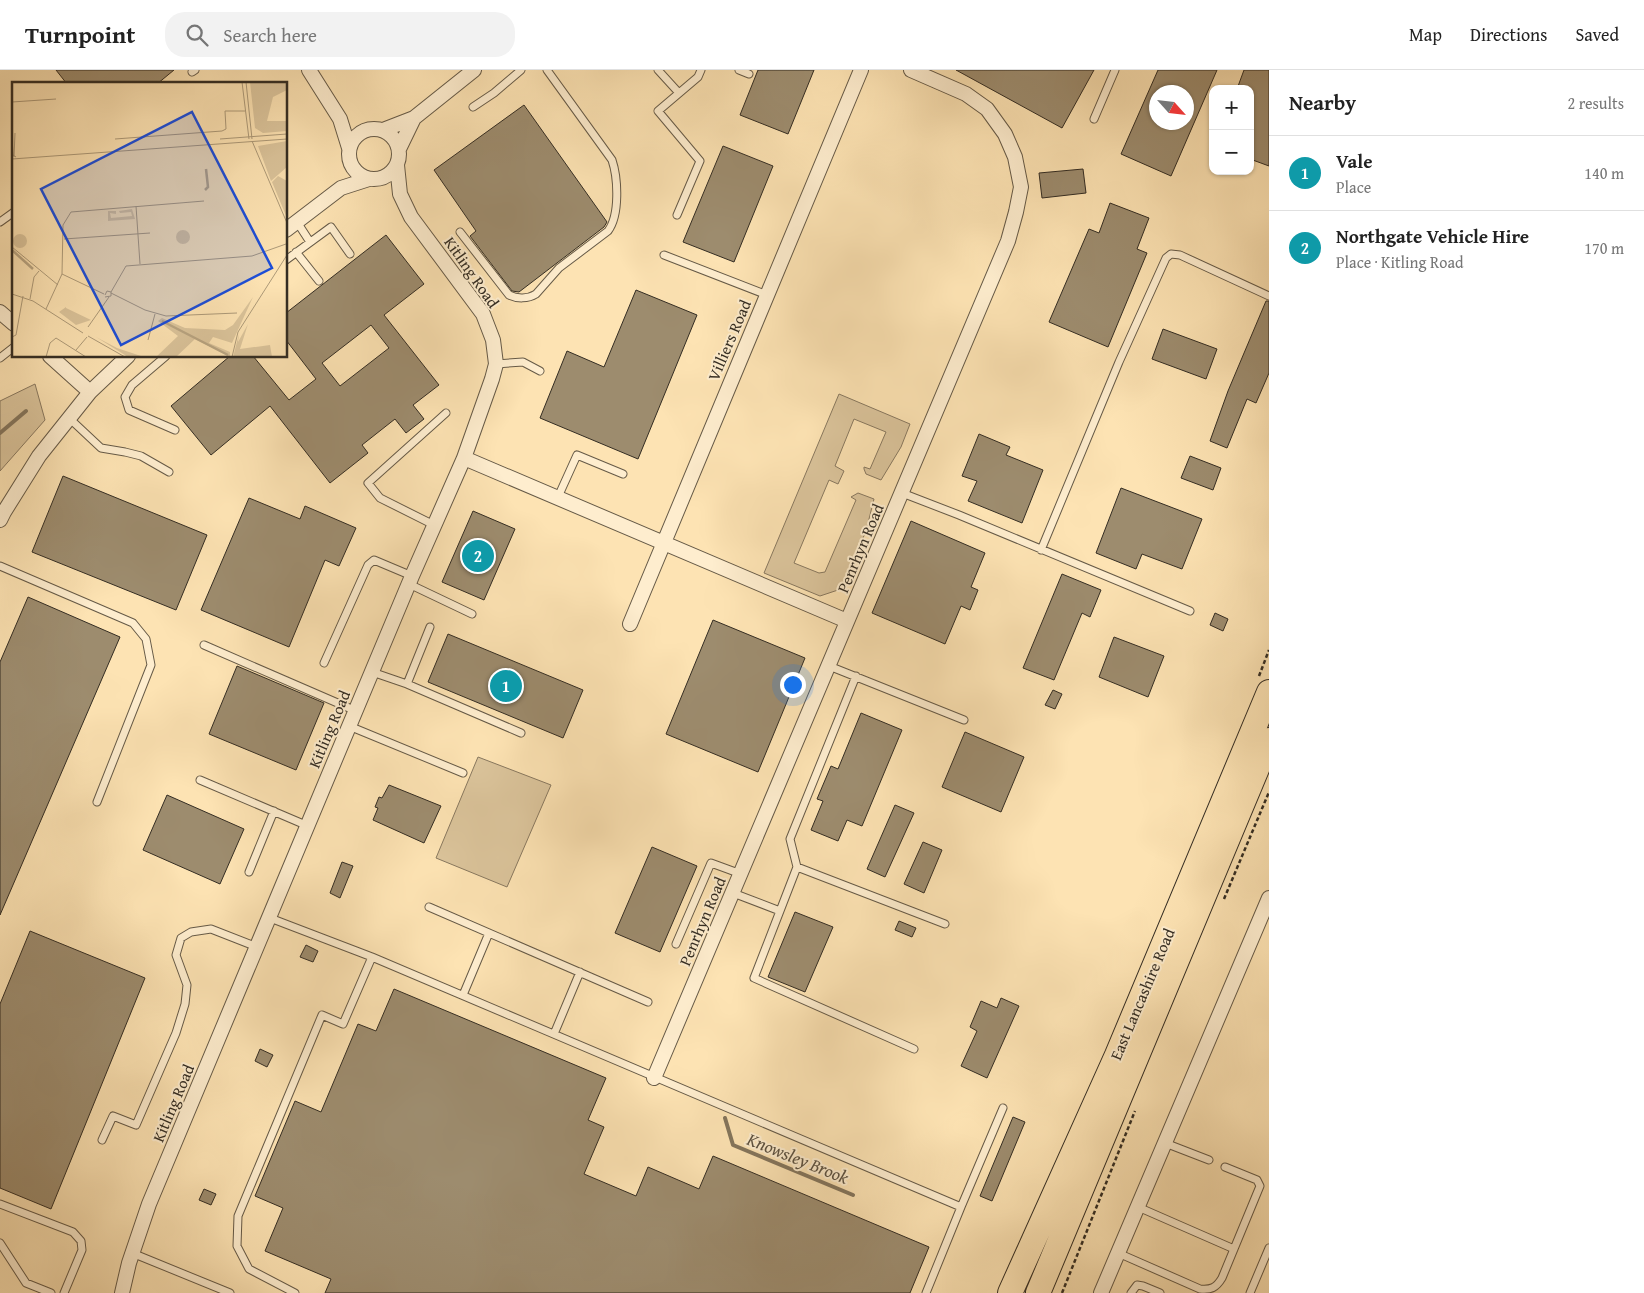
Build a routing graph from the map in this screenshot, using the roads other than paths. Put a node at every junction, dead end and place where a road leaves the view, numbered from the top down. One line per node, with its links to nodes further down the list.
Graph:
1 (309, 70): 16 (street)
2 (474, 70): 15 (street)
3 (521, 70): 14 (lane)
4 (547, 70): 31 (lane)
5 (658, 70): 13 (lane)
6 (701, 70): 13 (lane)
7 (739, 70): 11 (lane)
8 (861, 70): 38 (street, Villiers Road)
9 (911, 70): 12 (street, Penrhyn Road)
10 (1115, 70): 17 (lane)
11 (748, 74)
12 (929, 74): 56 (street, Penrhyn Road)
13 (679, 94): 28 (lane)
14 (472, 107)
15 (414, 118): 19 (street); 21 (street)
16 (340, 119): 18 (street); 20 (street)
17 (1094, 119)
18 (365, 129): 19 (street); 20 (street)
19 (384, 130): 21 (street)
20 (349, 148): 22 (street)
21 (399, 149): 23 (street)
22 (350, 163): 24 (street); 25 (street)
23 (397, 165): 24 (street); 26 (street, Kitling Road)
24 (373, 179): 25 (street); 26 (street)
25 (341, 188): 30 (street)
26 (400, 194): 47 (street, Kitling Road)
27 (12, 213): 29 (lane)
28 (677, 215)
29 (0, 222)
30 (292, 226): 32 (lane)
31 (460, 232)
32 (310, 242): 33 (lane); 34 (lane)
33 (296, 252): 36 (lane); 37 (lane)
34 (350, 254)
35 (664, 255): 38 (lane)
36 (288, 258)
37 (319, 281)
38 (767, 295): 60 (street, Villiers Road)
39 (1269, 296): 61 (lane)
40 (0, 312): 41 (street)
41 (12, 322)
42 (12, 349): 43 (lane)
43 (0, 358)
44 (52, 358): 49 (street)
45 (126, 358): 49 (street)
46 (164, 358): 52 (lane)
47 (496, 364): 48 (lane); 53 (street, Kitling Road)
48 (540, 371)
49 (90, 392): 51 (street)
50 (446, 413): 59 (lane)
51 (69, 418): 54 (lane); 58 (street)
52 (175, 430)
53 (464, 458): 57 (street); 59 (street, Kitling Road)
54 (169, 472)
55 (623, 474): 57 (lane)
56 (902, 493): 61 (lane); 66 (street, Penrhyn Road)
57 (558, 497): 60 (street)
58 (0, 520)
59 (434, 525): 63 (street, Kitling Road)
60 (664, 543): 66 (street); 67 (street, Villiers Road)
61 (1041, 550): 64 (lane)
62 (0, 566): 83 (lane)
63 (411, 580): 65 (lane); 70 (lane); 72 (street, Kitling Road)
64 (1190, 610)
65 (472, 614)
66 (847, 621): 71 (street, Penrhyn Road)
67 (630, 624)
68 (430, 627): 74 (lane)
69 (204, 645): 76 (lane)
70 (324, 663)
71 (830, 666): 73 (lane); 88 (street, Penrhyn Road)
72 (372, 672): 74 (lane); 76 (street, Kitling Road)
73 (856, 676): 77 (lane); 86 (lane)
74 (407, 684): 79 (lane)
75 (1269, 692): 124 (highway, East Lancashire Road)
76 (356, 711): 78 (street, Kitling Road)
77 (964, 720)
78 (350, 726): 81 (lane); 85 (street, Kitling Road)
79 (521, 734)
80 (1269, 740): 125 (highway, East Lancashire Road)
81 (464, 773)
82 (200, 780): 84 (lane)
83 (96, 802)
84 (274, 811): 85 (lane); 87 (lane)
85 (308, 826): 93 (street, Kitling Road)
86 (797, 867): 92 (lane); 94 (lane)
87 (249, 872)
88 (741, 874): 89 (street, Penrhyn Road); 96 (lane)
89 (733, 893): 92 (lane); 104 (street, Penrhyn Road)
90 (1269, 898): 107 (street)
91 (430, 907): 95 (lane)
92 (780, 911): 103 (lane)
93 (270, 918): 97 (street, Kitling Road); 98 (lane)
94 (945, 924)
95 (489, 933): 99 (lane); 100 (lane)
96 (676, 944)
97 (257, 947): 106 (lane); 116 (street, Kitling Road)
98 (372, 958): 100 (lane); 122 (lane)
99 (580, 972): 101 (lane); 102 (lane)
100 (463, 995): 102 (lane)
101 (648, 1002)
102 (554, 1034): 104 (lane)
103 (914, 1049)
104 (654, 1078): 111 (lane)
105 (1003, 1108): 111 (lane)
106 (102, 1140)
107 (1165, 1143): 108 (lane); 112 (street)
108 (1209, 1160)
109 (1225, 1167): 115 (lane)
110 (0, 1204): 119 (lane)
111 (961, 1207): 123 (lane)
112 (1138, 1207): 115 (lane); 117 (street)
113 (0, 1244): 118 (lane)
114 (1269, 1248): 129 (lane)
115 (1234, 1249): 117 (lane)
116 (132, 1253): 120 (street, Kitling Road); 121 (lane)
117 (1118, 1253): 126 (street)
118 (51, 1293)
119 (64, 1293)
120 (122, 1293)
121 (230, 1293)
122 (295, 1293)
123 (926, 1293)
124 (1010, 1293)
125 (1038, 1293)
126 (1101, 1293)
127 (1131, 1293): 128 (lane)
128 (1160, 1293)
129 (1250, 1293)

